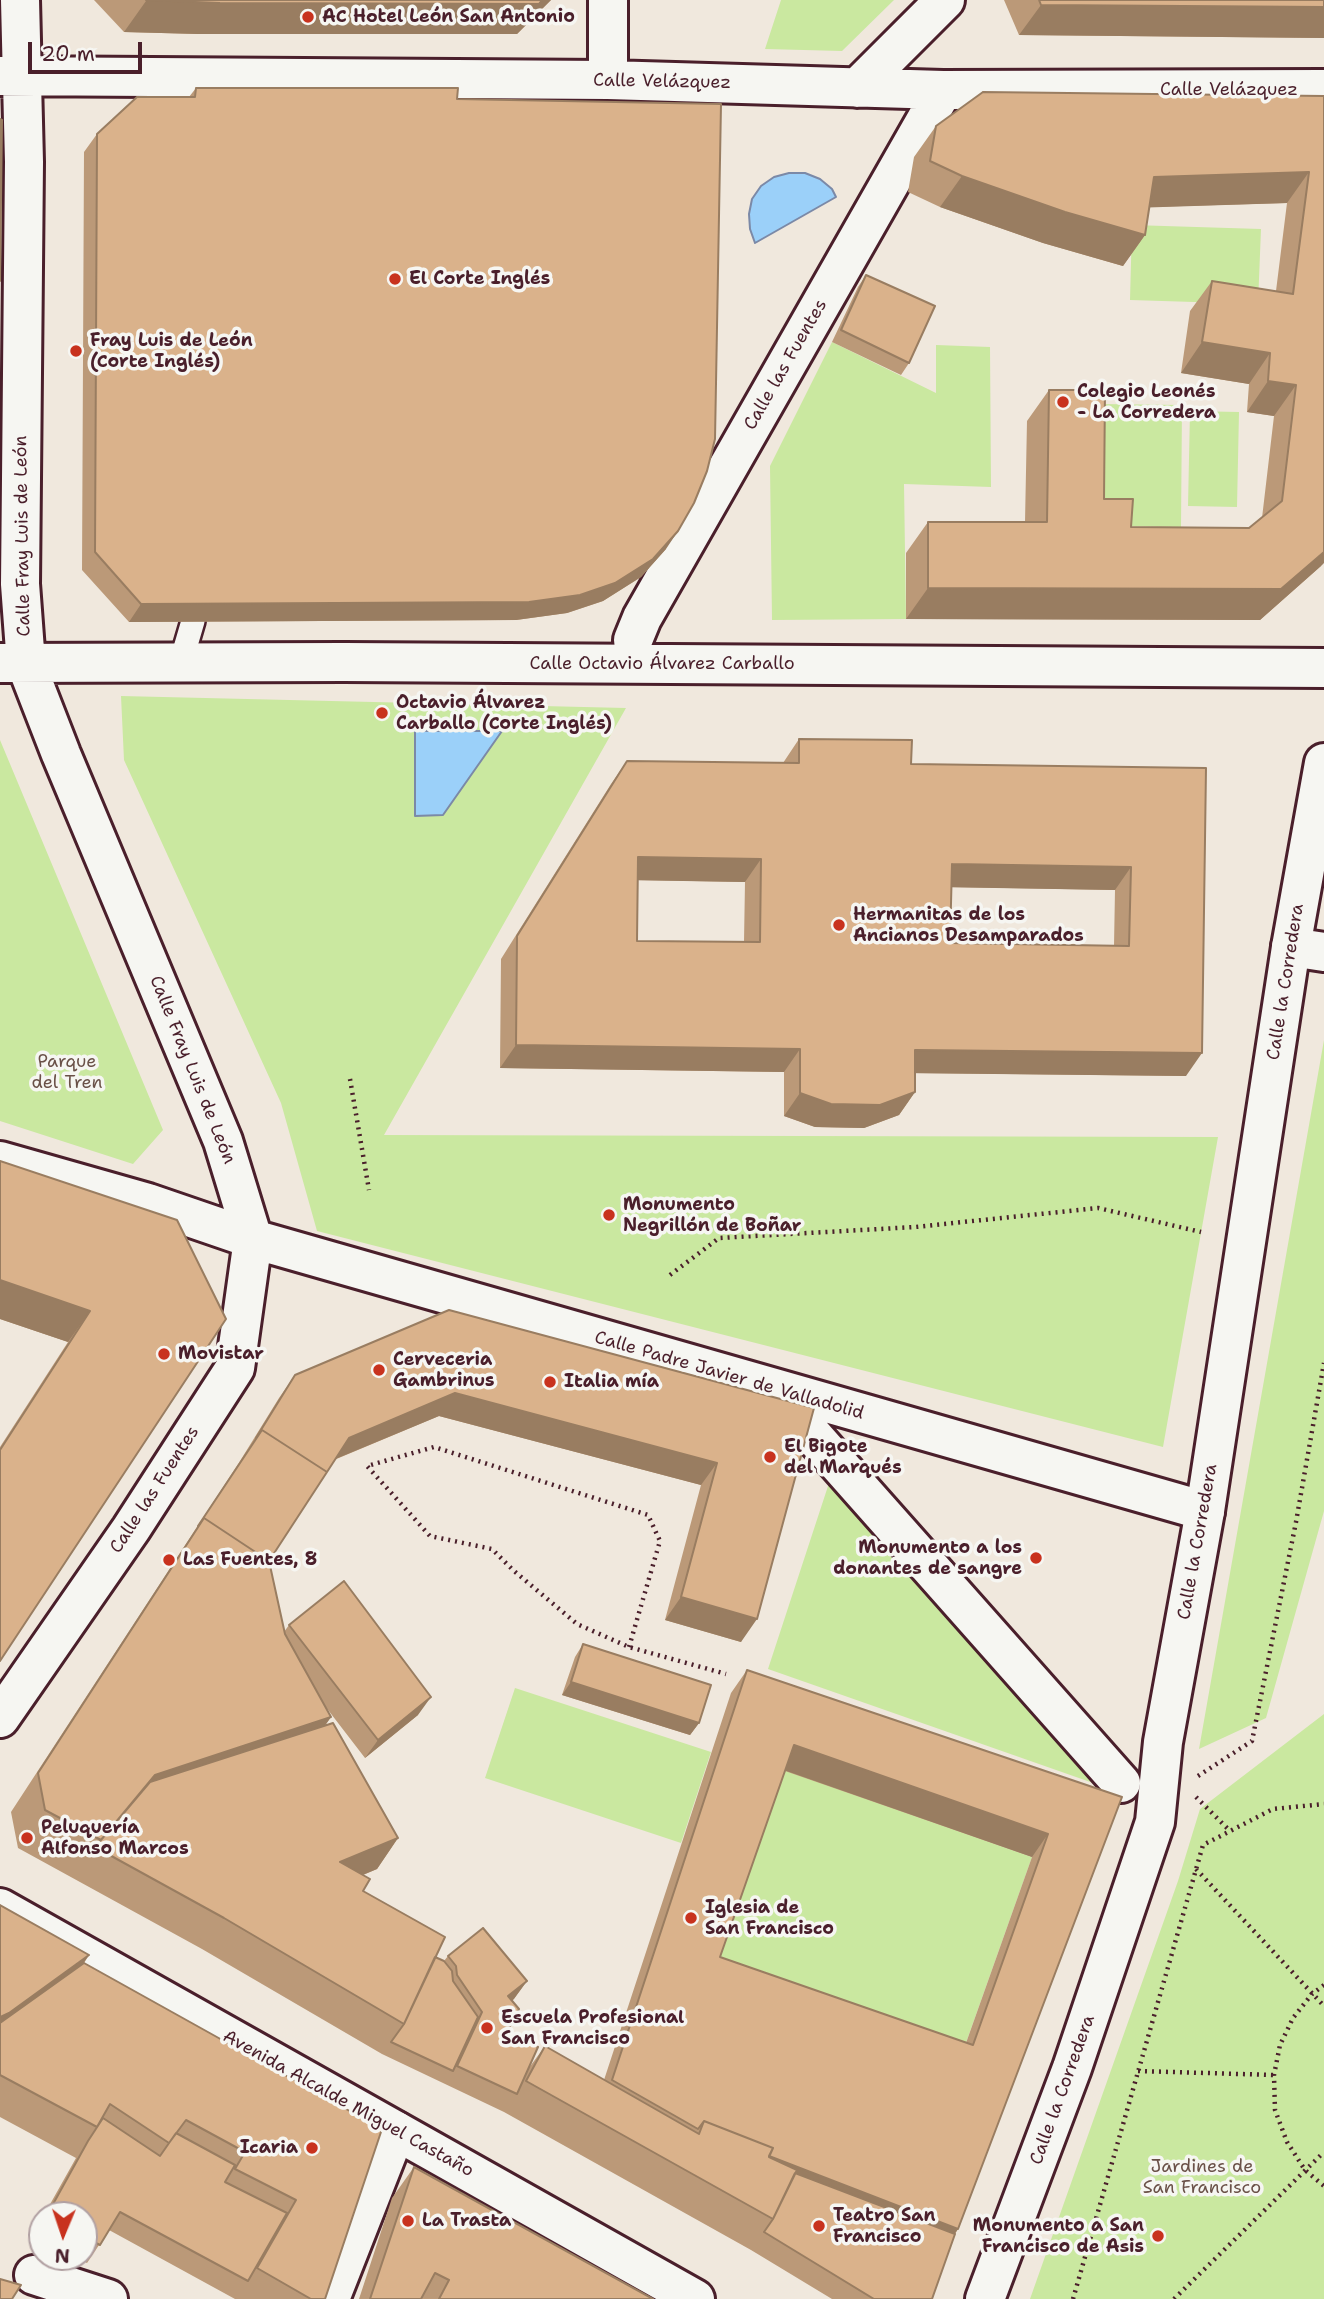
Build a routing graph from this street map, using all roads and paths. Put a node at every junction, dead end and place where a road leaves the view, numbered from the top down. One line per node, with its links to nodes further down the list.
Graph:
1 (20, 0): 4 (street, Calle Fray Luis de León)
2 (608, 0): 5 (street)
3 (945, 0): 6 (street)
4 (11, 76): 5 (street, Calle Velázquez); 12 (street, Calle Fray Luis de León)
5 (608, 80): 6 (street, Calle Velázquez)
6 (857, 88): 8 (street, Calle Velázquez)
7 (1324, 89): 8 (street, Calle Velázquez)
8 (943, 90): 10 (street, Calle las Fuentes)
9 (193, 621): 11 (lane)
10 (633, 640)
11 (181, 662): 12 (street, Calle Octavio Álvarez Carballo); 13 (street, Calle Octavio Álvarez Carballo)
12 (13, 664): 20 (street, Calle Fray Luis de León)
13 (1324, 668)
14 (1324, 763): 15 (street, Calle la Corredera)
15 (1307, 950): 24 (street, Calle la Corredera)
16 (349, 1079): 18 (path)
17 (0, 1161): 20 (street, Calle Padre Javier de Valladolid)
18 (369, 1190)
19 (1201, 1232): 21 (path)
20 (253, 1239): 24 (street, Calle Padre Javier de Valladolid); 27 (street, Calle las Fuentes)
21 (670, 1275)
22 (1324, 1363): 28 (path)
23 (793, 1413): 29 (street)
24 (1205, 1511): 48 (street, Calle la Corredera)
25 (629, 1647): 25 (path); 26 (path)
26 (726, 1674)
27 (0, 1718)
28 (1195, 1777)
29 (1121, 1783)
30 (1193, 1794): 32 (path)
31 (1324, 1804): 32 (path)
32 (1230, 1831): 33 (path)
33 (1196, 1869): 36 (path); 38 (path)
34 (0, 1908): 40 (street, Avenida Alcalde Miguel Castaño)
35 (1324, 1985): 36 (path)
36 (1312, 1994): 37 (path); 39 (path)
37 (1324, 2006)
38 (1138, 2071): 39 (path); 49 (path)
39 (1274, 2076): 42 (path)
40 (396, 2131): 46 (street); 47 (street, Avenida Alcalde Miguel Castaño)
41 (1324, 2152): 42 (path)
42 (1305, 2170): 43 (path); 50 (path)
43 (1324, 2186)
44 (34, 2276): 45 (street)
45 (108, 2299)
46 (330, 2299)
47 (695, 2299)
48 (985, 2299)
49 (1073, 2299)
50 (1174, 2299)

